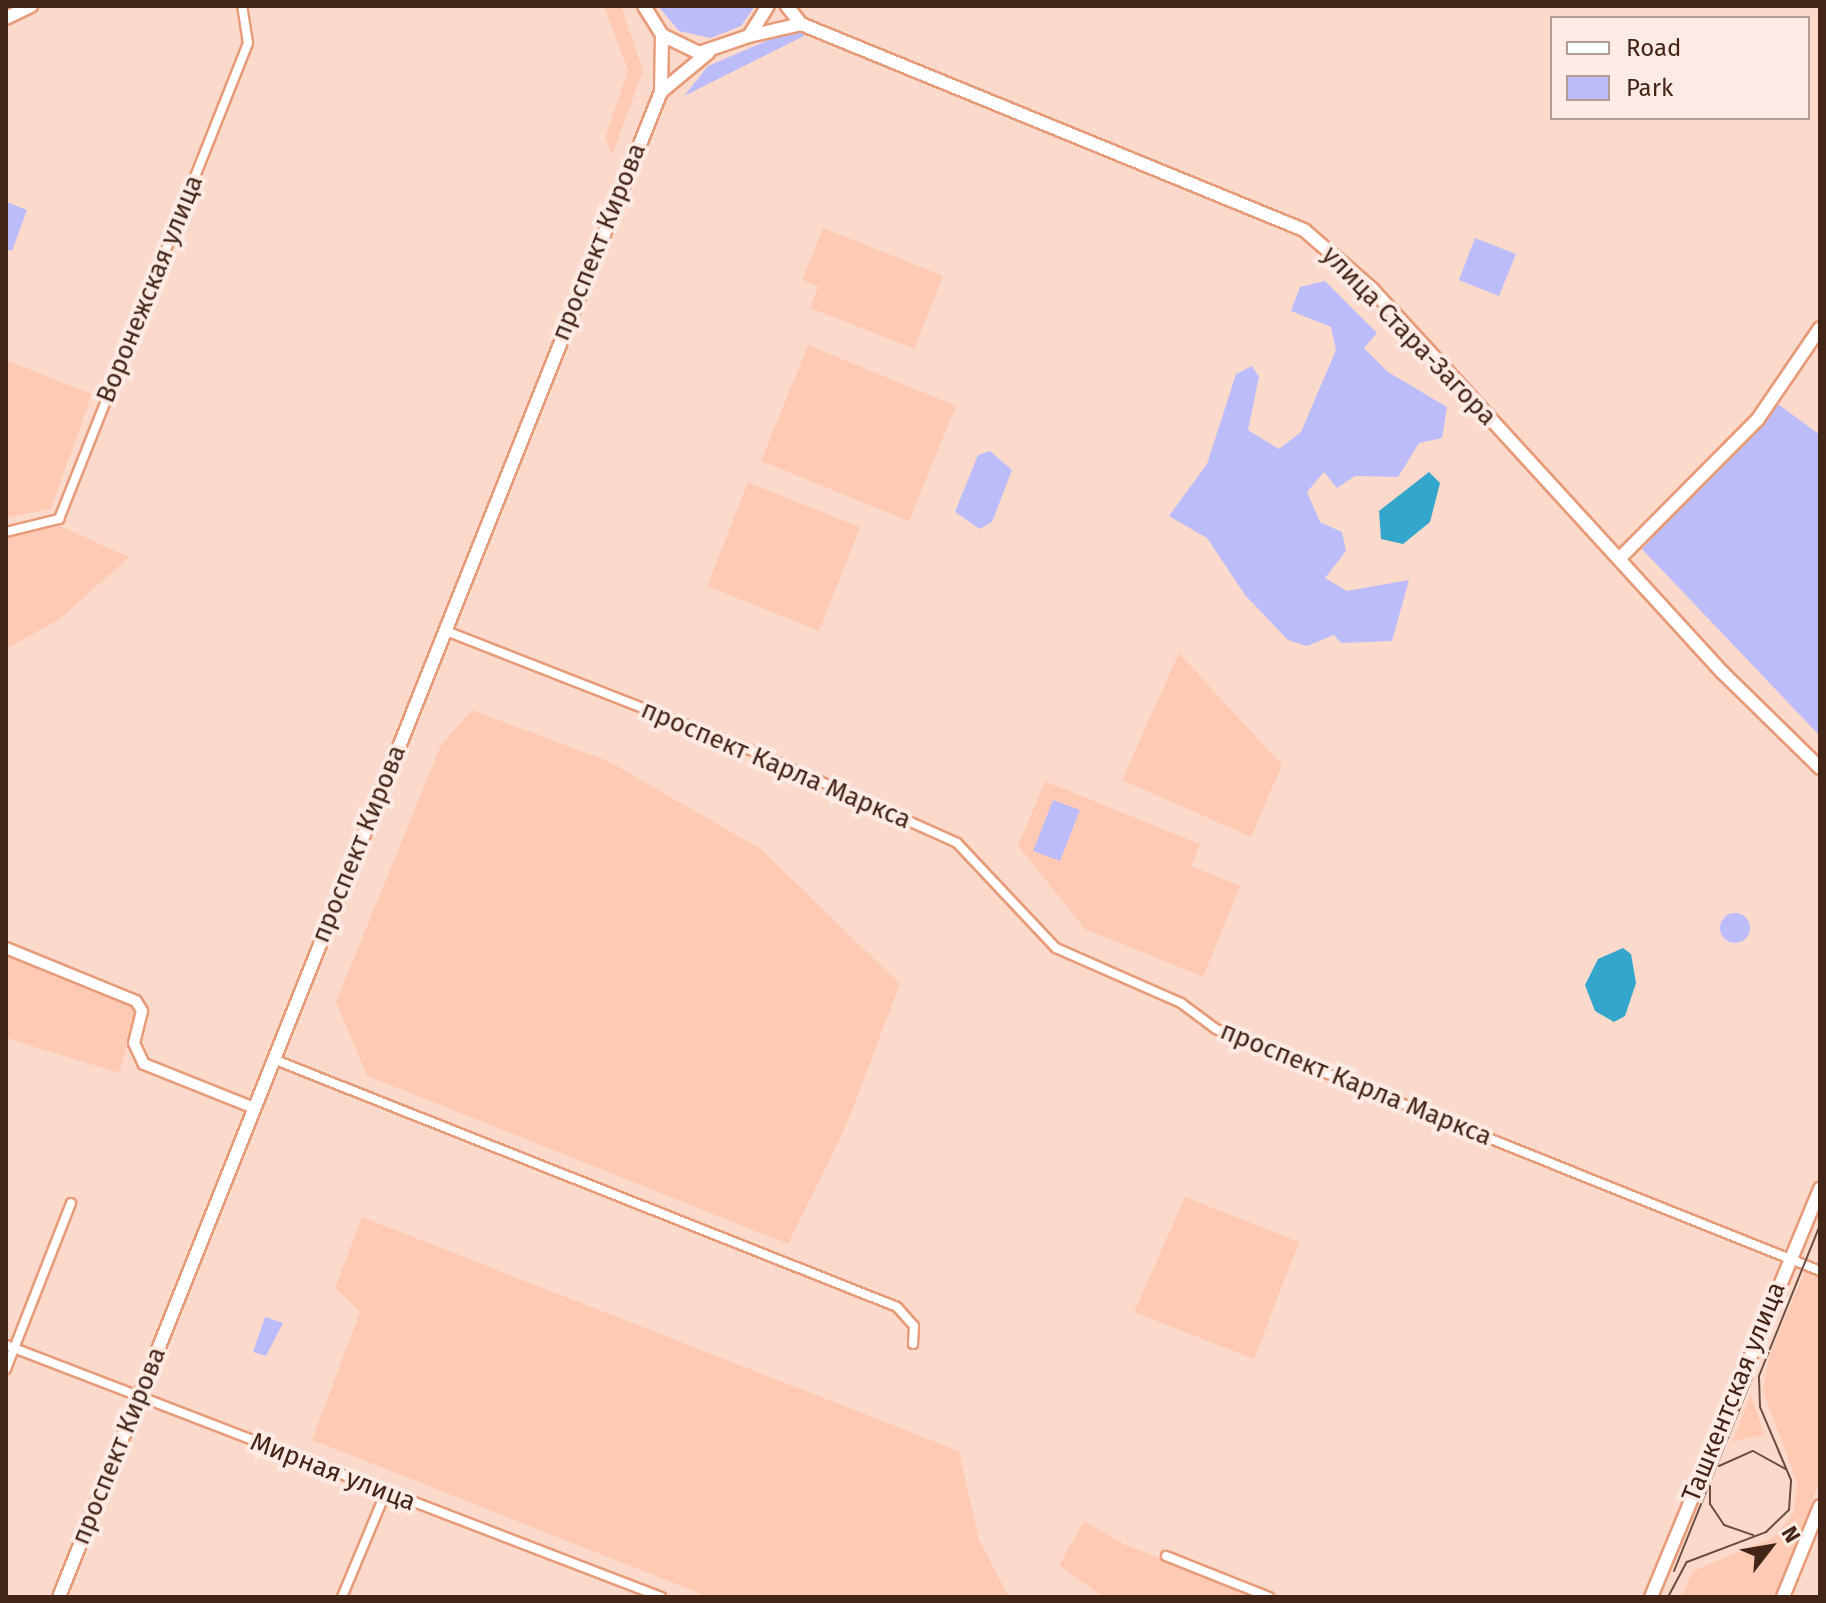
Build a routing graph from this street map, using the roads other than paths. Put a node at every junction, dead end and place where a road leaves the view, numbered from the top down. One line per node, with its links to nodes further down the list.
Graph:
1 (31, 6): 6 (main road)
2 (242, 6): 13 (street, Воронежская улица)
3 (644, 6): 8 (main road)
4 (768, 6): 9 (main road)
5 (787, 6): 7 (main road)
6 (6, 18)
7 (801, 24): 9 (main road); 14 (main road, улица Стара-Загора)
8 (662, 35): 10 (main road); 11 (main road)
9 (749, 36): 10 (main road)
10 (709, 52): 11 (main road)
11 (661, 92): 15 (main road, проспект Кирова)
12 (1820, 328): 14 (main road)
13 (6, 532)
14 (1619, 559): 16 (main road, улица Стара-Загора)
15 (446, 631): 18 (main road, проспект Кирова); 22 (street, проспект Карла Маркса)
16 (1820, 768)
17 (6, 948): 19 (street)
18 (273, 1059): 19 (main road, проспект Кирова); 24 (street)
19 (254, 1108): 27 (main road, проспект Кирова)
20 (1820, 1189): 22 (main road, Ташкентская улица)
21 (71, 1203): 25 (street)
22 (1787, 1260): 23 (street, проспект Карла Маркса); 35 (main road, Ташкентская улица)
23 (1820, 1271)
24 (913, 1344)
25 (10, 1347): 26 (street); 27 (street, Мирная улица)
26 (6, 1369)
27 (137, 1401): 28 (street, Мирная улица); 31 (main road, проспект Кирова)
28 (386, 1492): 32 (street); 33 (street, Мирная улица)
29 (1820, 1506): 36 (main road)
30 (1166, 1556): 34 (street)
31 (59, 1597)
32 (342, 1597)
33 (661, 1597)
34 (1269, 1597)
35 (1651, 1597)
36 (1783, 1597)

